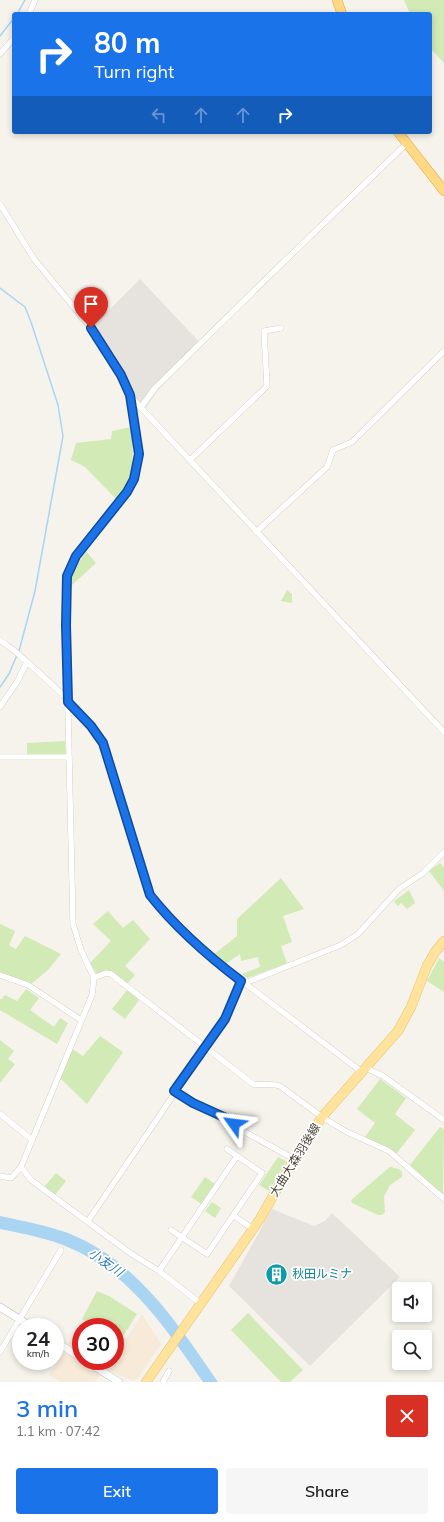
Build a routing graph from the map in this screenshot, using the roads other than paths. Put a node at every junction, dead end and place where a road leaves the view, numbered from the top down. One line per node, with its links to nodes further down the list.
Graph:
1 (35, 0): 3 (street)
2 (337, 0): 4 (highway)
3 (30, 12)
4 (341, 12)
5 (12, 40): 6 (street)
6 (0, 54)
7 (399, 134): 8 (highway)
8 (406, 144): 9 (highway); 14 (street)
9 (444, 191)
10 (0, 204): 13 (street)
11 (281, 328): 15 (street)
12 (444, 351): 16 (street)
13 (130, 395): 14 (street); 19 (street)
14 (141, 407): 15 (street)
15 (191, 459): 16 (street)
16 (256, 532): 21 (street)
17 (0, 640): 18 (street)
18 (27, 662): 19 (street); 20 (street)
19 (68, 702): 23 (street); 28 (street)
20 (0, 707)
21 (444, 732)
22 (0, 757): 23 (street)
23 (69, 757): 27 (street)
24 (444, 852): 28 (street)
25 (444, 941): 31 (main road, 大曲大森羽後線)
26 (0, 975): 29 (street)
27 (94, 978): 29 (street); 30 (street)
28 (243, 982): 30 (street); 31 (street)
29 (82, 1020): 36 (street)
30 (204, 1048): 32 (street); 34 (street)
31 (364, 1070): 34 (main road, 大曲大森羽後線); 35 (street)
32 (174, 1091): 39 (street); 44 (street)
33 (0, 1114): 36 (street)
34 (322, 1117): 39 (main road, 大曲大森羽後線); 42 (street)
35 (444, 1120)
36 (31, 1139): 40 (street)
37 (227, 1149): 38 (street)
38 (237, 1156): 43 (street); 47 (street)
39 (294, 1159): 45 (main road, 大曲大森羽後線)
40 (20, 1167): 41 (street); 44 (street)
41 (0, 1176)
42 (444, 1199)
43 (234, 1216): 45 (street); 47 (street)
44 (88, 1221): 49 (street)
45 (253, 1229): 50 (main road, 大曲大森羽後線)
46 (171, 1230): 47 (street)
47 (182, 1237): 49 (street)
48 (61, 1250): 53 (street)
49 (159, 1271): 50 (street)
50 (200, 1303): 59 (main road, 大曲大森羽後線)
51 (0, 1307): 52 (street)
52 (18, 1318)
53 (21, 1318)
54 (12, 1332): 55 (street)
55 (0, 1352)
56 (100, 1370): 58 (street)
57 (169, 1371): 60 (street)
58 (119, 1382)
59 (146, 1382)
60 (163, 1382)

